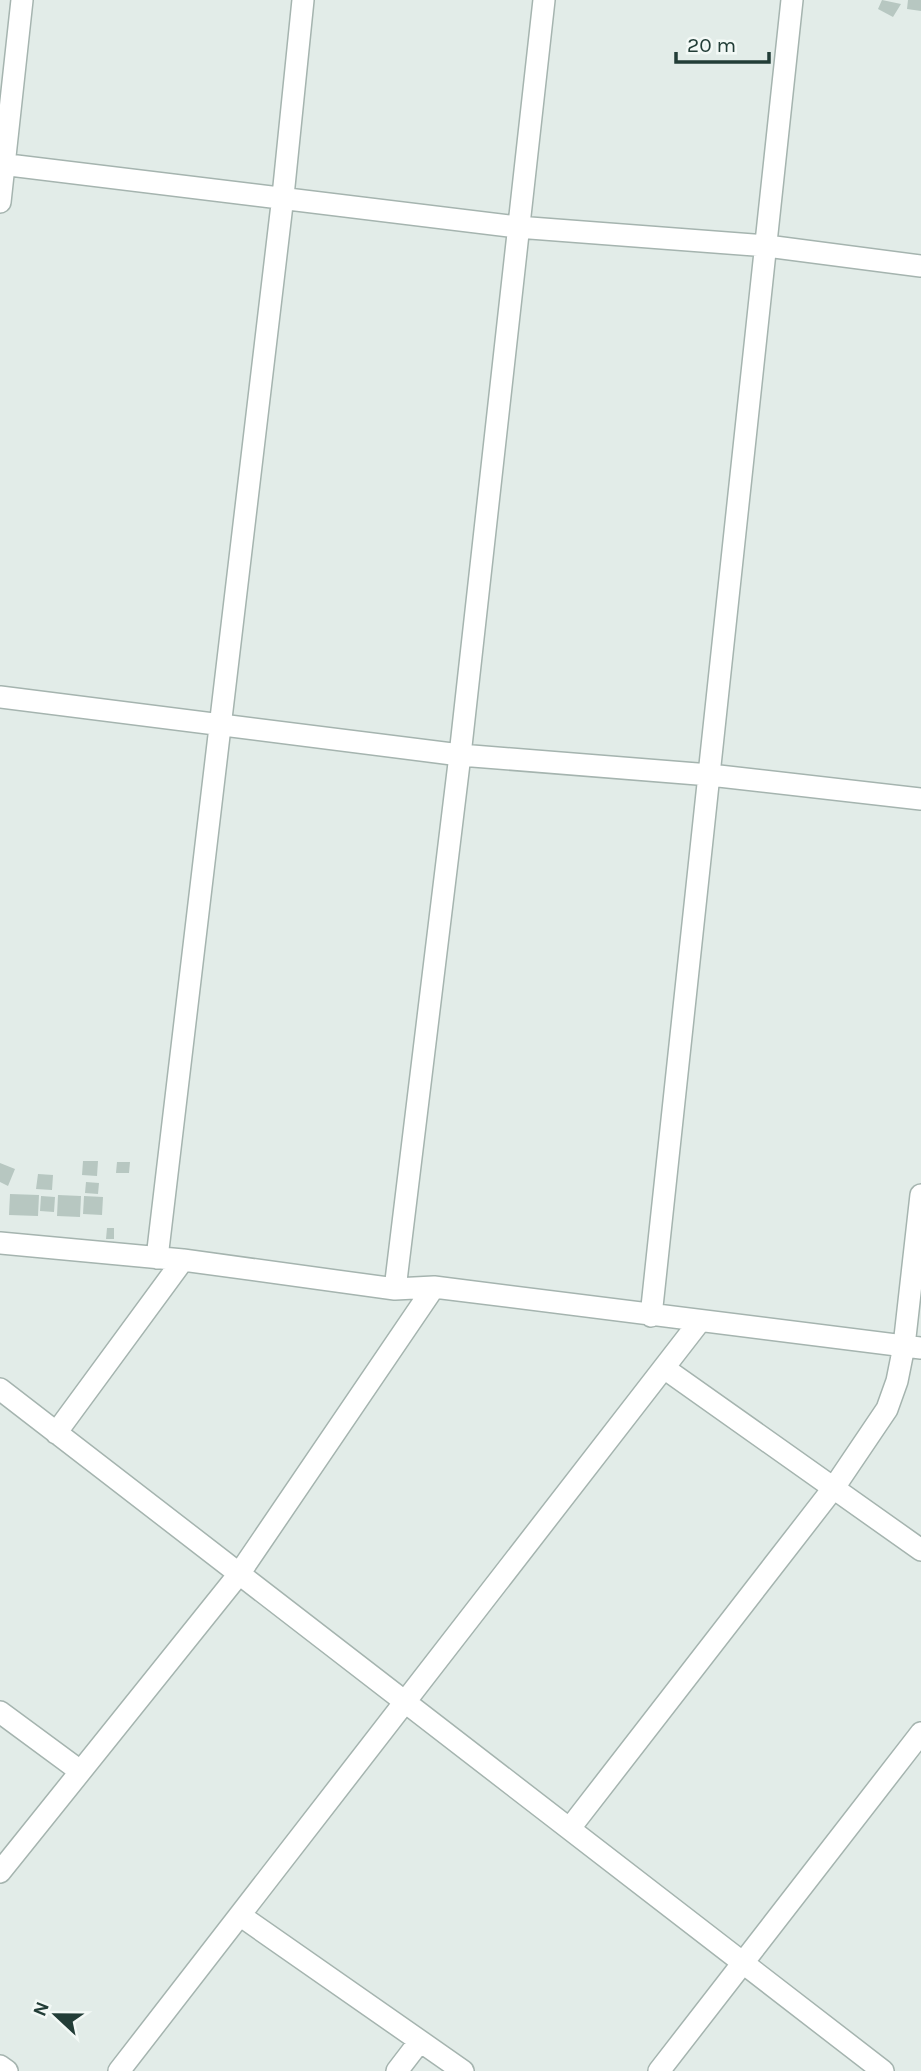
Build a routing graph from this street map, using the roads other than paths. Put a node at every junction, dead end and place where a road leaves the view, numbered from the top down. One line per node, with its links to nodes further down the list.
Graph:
1 (22, 0): 5 (street)
2 (303, 0): 6 (street)
3 (544, 0): 8 (street)
4 (792, 0): 9 (street)
5 (2, 164): 6 (street); 7 (street)
6 (283, 196): 8 (street); 12 (street)
7 (0, 202)
8 (517, 227): 9 (street); 13 (street)
9 (767, 246): 10 (street); 14 (street)
10 (921, 265)
11 (0, 697): 12 (street)
12 (220, 725): 13 (street); 18 (street)
13 (460, 755): 14 (street); 21 (street)
14 (710, 775): 15 (street); 22 (street)
15 (921, 799)
16 (921, 1195): 24 (street)
17 (0, 1244): 18 (street)
18 (158, 1258): 19 (street)
19 (183, 1260): 21 (street); 27 (street)
20 (434, 1287): 21 (street); 22 (street); 30 (street)
21 (395, 1289)
22 (651, 1316): 23 (street)
23 (701, 1321): 24 (street); 25 (street)
24 (912, 1347): 28 (street)
25 (664, 1368): 28 (street); 31 (street)
26 (0, 1389): 27 (street)
27 (56, 1433): 30 (street)
28 (835, 1486): 29 (street); 35 (street)
29 (921, 1550)
30 (239, 1574): 31 (street); 34 (street)
31 (404, 1701): 35 (street); 37 (street)
32 (0, 1712): 34 (street)
33 (921, 1733): 38 (street)
34 (80, 1772): 36 (street)
35 (570, 1828): 38 (street)
36 (0, 1872)
37 (242, 1916): 39 (street); 42 (street)
38 (743, 1960): 45 (street); 46 (street)
39 (420, 2041): 43 (street); 44 (street)
40 (0, 2066): 41 (street)
41 (7, 2071)
42 (119, 2071)
43 (397, 2071)
44 (463, 2071)
45 (659, 2071)
46 (883, 2071)

